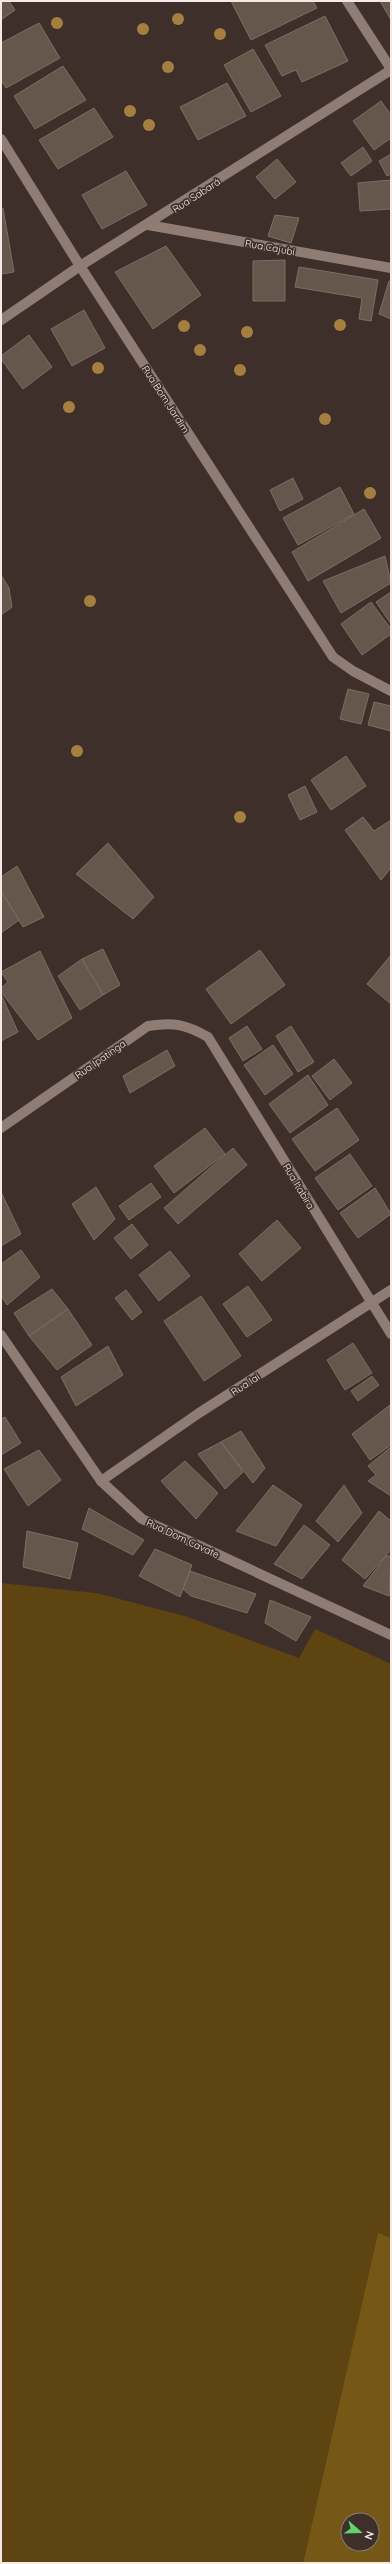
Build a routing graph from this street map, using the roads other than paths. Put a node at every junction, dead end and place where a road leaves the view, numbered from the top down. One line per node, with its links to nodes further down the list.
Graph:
1 (347, 1): 2 (street)
2 (391, 70): 4 (street, Rua Sabará)
3 (1, 139): 5 (street, Rua Bom Jardim)
4 (148, 226): 5 (street, Rua Sabará); 6 (street, Rua Cajubi)
5 (80, 266): 7 (street, Rua Sabará); 8 (street, Rua Bom Jardim)
6 (391, 268)
7 (1, 320)
8 (391, 691)
9 (208, 1037): 10 (street, Rua Ipatinga); 12 (street, Rua Itabira)
10 (1, 1128)
11 (391, 1290): 12 (street, Rua Iai)
12 (370, 1302): 13 (street, Rua Itabira); 15 (street, Rua Iai)
13 (391, 1334)
14 (1, 1335): 15 (street, Rua Dom Cavate)
15 (101, 1481): 16 (street, Rua Dom Cavate)
16 (391, 1635)

